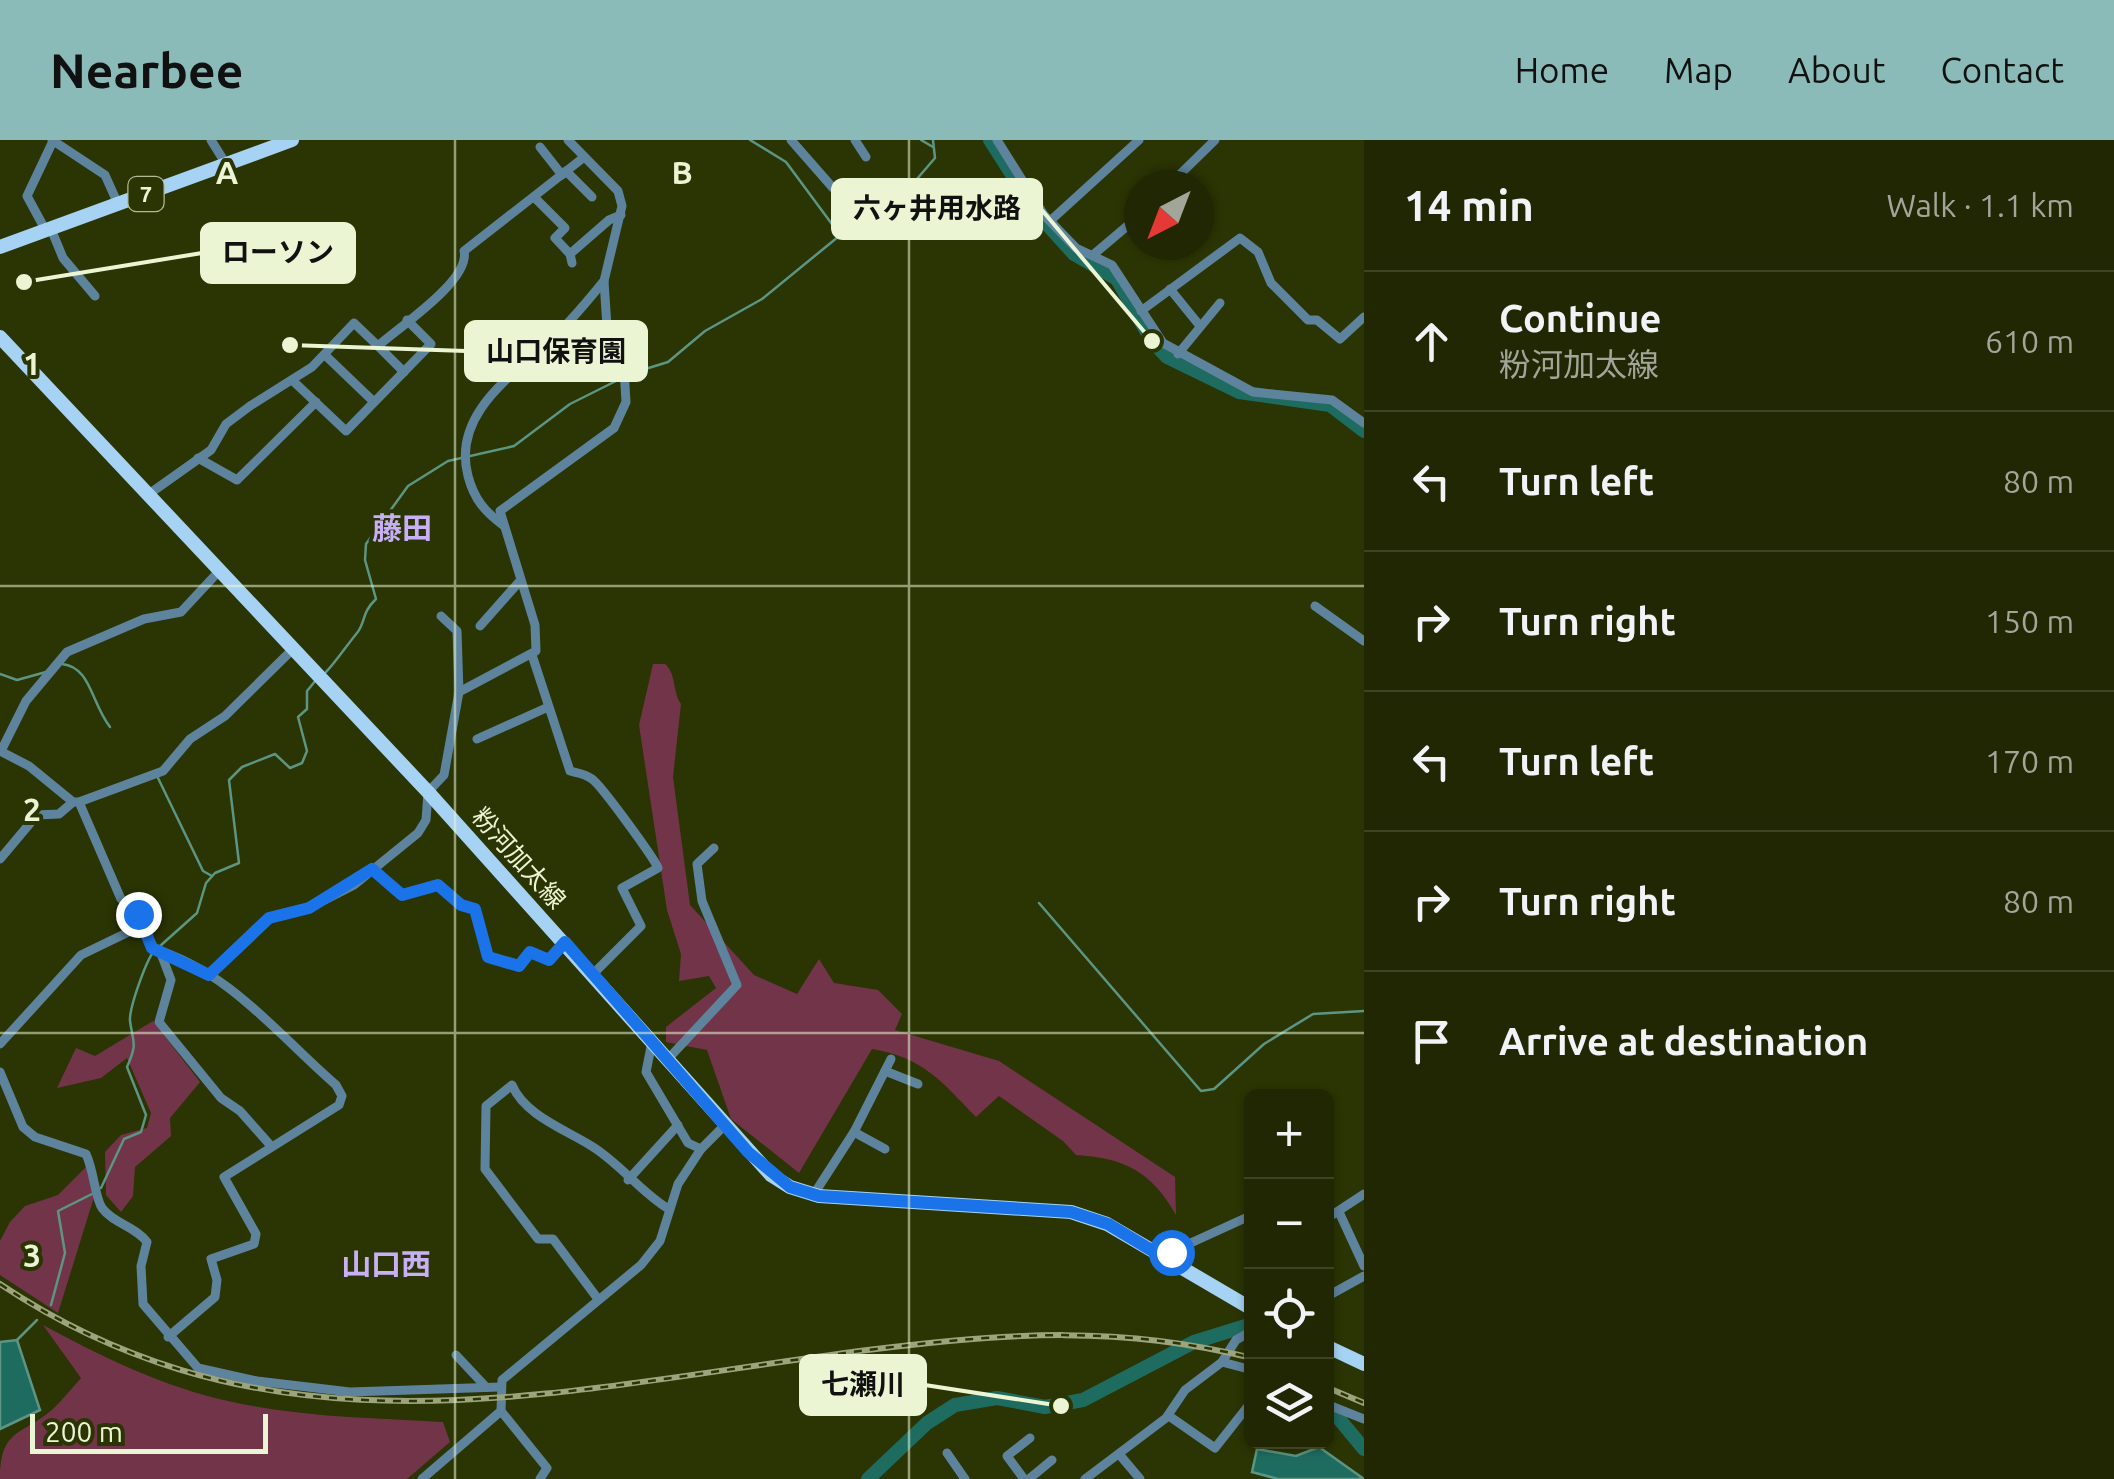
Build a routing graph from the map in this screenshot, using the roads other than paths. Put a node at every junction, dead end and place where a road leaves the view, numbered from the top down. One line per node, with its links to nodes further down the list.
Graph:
1 (52, 140): 19 (street); 23 (street)
2 (211, 140): 13 (street)
3 (292, 140): 13 (main road, 7)
4 (568, 140): 11 (street)
5 (791, 140): 16 (street)
6 (855, 140): 12 (street)
7 (997, 140): 21 (street)
8 (1139, 140): 21 (street)
9 (1215, 140): 14 (street)
10 (540, 147): 15 (street)
11 (583, 158): 15 (street); 20 (street)
12 (866, 158)
13 (226, 164): 19 (main road, 7)
14 (1184, 170)
15 (564, 173): 17 (street); 18 (street)
16 (833, 188)
17 (534, 197): 20 (street); 32 (street)
18 (592, 197)
19 (118, 204): 23 (main road, 7)
20 (621, 215): 26 (street)
21 (1050, 222): 25 (street)
22 (1124, 229): 25 (street)
23 (48, 230): 24 (main road, 7); 28 (street)
24 (0, 247)
25 (1093, 255): 30 (street)
26 (604, 281): 45 (street); 45 (street)
27 (1170, 289): 30 (street); 31 (street); 33 (street)
28 (95, 296)
29 (1220, 303): 33 (street)
30 (1141, 311): 36 (street)
31 (1364, 317)
32 (407, 320): 35 (street); 38 (street)
33 (1200, 326): 36 (street)
34 (0, 337): 44 (main road, 粉河加太線)
35 (378, 346): 37 (street); 38 (street)
36 (1178, 354): 42 (street)
37 (324, 355): 39 (street); 41 (street)
38 (404, 372): 41 (street)
39 (292, 380): 40 (street); 43 (street)
40 (316, 402): 41 (street); 43 (street)
41 (374, 402)
42 (1364, 423)
43 (198, 458): 44 (street)
44 (149, 494): 46 (main road, 粉河加太線)
45 (503, 525): 47 (street)
46 (220, 570): 52 (main road, 粉河加太線); 57 (street)
47 (519, 582): 50 (street); 53 (street)
48 (1315, 606): 51 (street)
49 (441, 616): 54 (street)
50 (480, 626)
51 (1364, 641)
52 (294, 648): 58 (main road, 粉河加太線); 59 (street)
53 (532, 656): 54 (street); 55 (street)
54 (458, 692): 58 (street)
55 (546, 708): 56 (street); 66 (street)
56 (477, 739)
57 (1, 751): 59 (street)
58 (428, 792): 62 (street); 64 (main road, 粉河加太線)
59 (76, 802): 61 (street); 63 (street)
60 (714, 848): 70 (street)
61 (0, 859)
62 (372, 869): 64 (street); 67 (street)
63 (143, 925): 65 (street); 69 (street)
64 (565, 942): 66 (main road, 粉河加太線)
65 (160, 951): 67 (street); 78 (street)
66 (593, 974): 68 (main road, 粉河加太線)
67 (209, 975): 78 (street)
68 (652, 1042): 70 (main road, 粉河加太線); 75 (street)
69 (0, 1044)
70 (668, 1059): 76 (main road, 粉河加太線)
71 (890, 1059): 72 (street)
72 (885, 1071): 74 (street); 77 (street)
73 (0, 1072): 95 (street)
74 (918, 1084)
75 (678, 1125): 79 (street); 81 (street)
76 (725, 1126): 79 (street); 82 (main road, 粉河加太線)
77 (854, 1132): 80 (street); 82 (street)
78 (272, 1146): 95 (street)
79 (701, 1149): 84 (street)
80 (885, 1149)
81 (628, 1180): 84 (street); 92 (street)
82 (814, 1194): 88 (main road, 粉河加太線)
83 (1364, 1194): 85 (street)
84 (667, 1208): 92 (street)
85 (1339, 1212): 86 (street); 89 (street)
86 (1334, 1215)
87 (1244, 1219): 88 (street)
88 (1166, 1259): 93 (main road, 粉河加太線)
89 (1364, 1266)
90 (1364, 1276): 91 (street)
91 (1334, 1293)
92 (598, 1299): 101 (street)
93 (1244, 1304)
94 (1244, 1336): 98 (street)
95 (168, 1337): 102 (street)
96 (1334, 1350): 99 (main road)
97 (456, 1355): 102 (street)
98 (1222, 1362): 100 (street); 106 (street)
99 (1364, 1364)
100 (1244, 1368)
101 (500, 1386): 102 (street); 104 (street)
102 (486, 1387)
103 (1334, 1407): 107 (street)
104 (500, 1411): 112 (street); 113 (street)
105 (1244, 1411): 106 (street)
106 (1169, 1416): 110 (street)
107 (1364, 1419)
108 (1030, 1438): 115 (street)
109 (946, 1453): 114 (street)
110 (1119, 1454): 116 (street); 117 (street)
111 (1052, 1460): 115 (street)
112 (422, 1479)
113 (540, 1479)
114 (966, 1479)
115 (1026, 1479)
116 (1085, 1479)
117 (1140, 1479)

